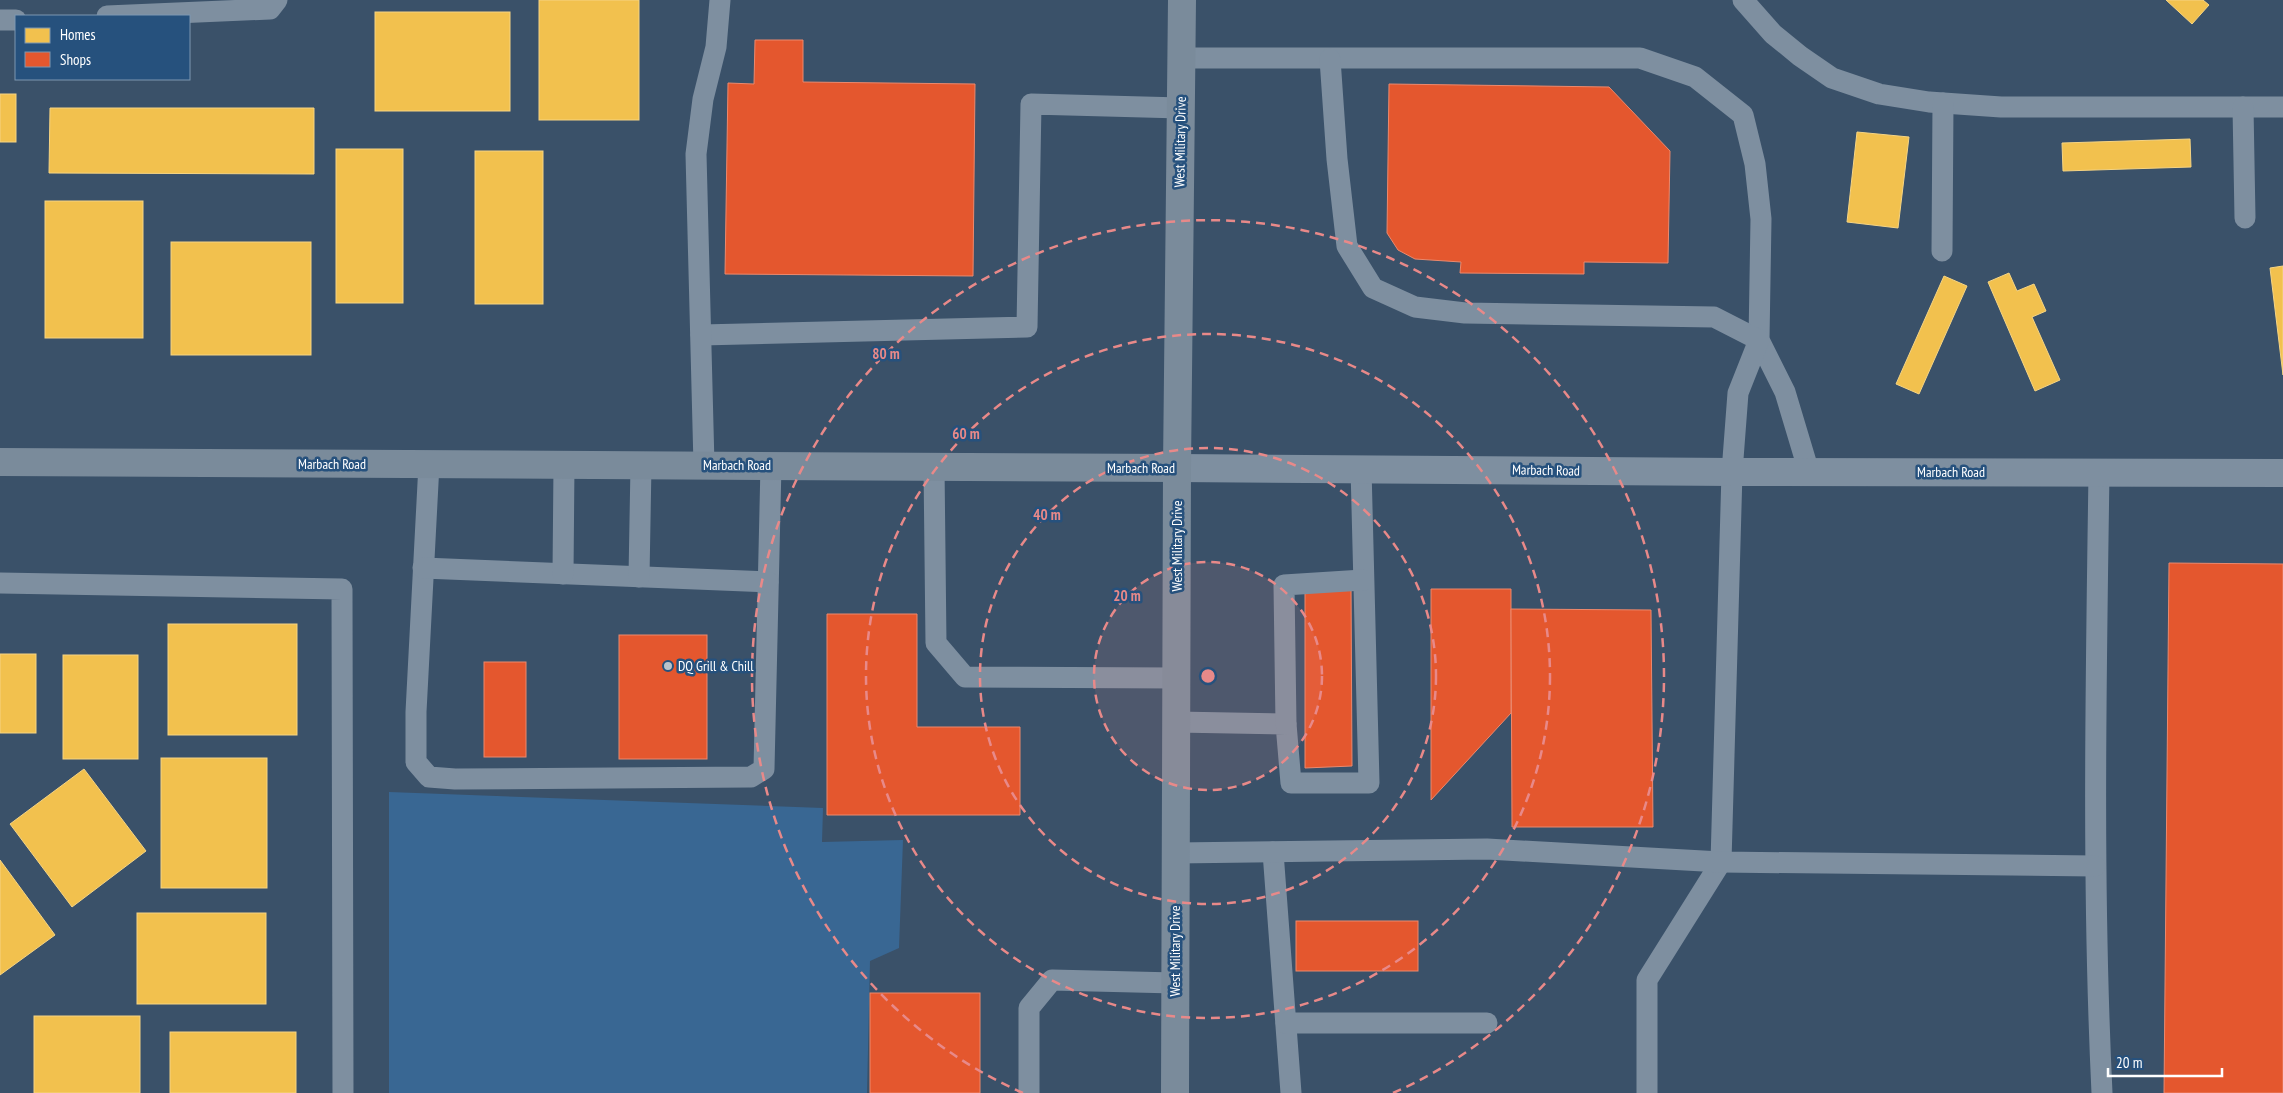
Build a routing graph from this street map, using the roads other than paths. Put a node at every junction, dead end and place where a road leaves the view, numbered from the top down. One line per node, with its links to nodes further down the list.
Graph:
1 (277, 0): 5 (lane)
2 (720, 0): 16 (lane)
3 (1182, 0): 8 (main road, West Military Drive)
4 (1743, 0): 10 (lane)
5 (130, 15)
6 (0, 20): 7 (lane)
7 (15, 20)
8 (1181, 58): 9 (lane); 13 (main road, West Military Drive)
9 (1330, 59): 17 (lane); 17 (lane)
10 (1942, 103): 11 (lane); 15 (lane)
11 (2243, 107): 12 (lane); 14 (lane)
12 (2283, 107)
13 (1181, 108): 16 (lane); 25 (main road, West Military Drive)
14 (2244, 218)
15 (1942, 251)
16 (700, 335): 22 (lane)
17 (1759, 340): 27 (lane); 28 (lane)
18 (0, 462): 19 (main road, Marbach Road)
19 (429, 464): 20 (main road, Marbach Road); 31 (lane)
20 (564, 465): 21 (main road, Marbach Road); 32 (lane)
21 (641, 465): 22 (main road, Marbach Road); 33 (lane)
22 (704, 465): 23 (main road, Marbach Road)
23 (771, 465): 24 (main road, Marbach Road); 35 (lane)
24 (934, 466): 25 (main road, Marbach Road); 37 (lane)
25 (1177, 468): 26 (street, Marbach Road); 37 (main road, West Military Drive)
26 (1360, 468): 27 (street, Marbach Road); 34 (lane)
27 (1732, 472): 28 (street, Marbach Road); 42 (lane)
28 (1809, 472): 29 (street, Marbach Road)
29 (2099, 472): 30 (street, Marbach Road); 43 (lane)
30 (2283, 473)
31 (423, 568): 32 (lane); 35 (lane)
32 (563, 574): 33 (lane)
33 (639, 577): 35 (lane)
34 (1363, 580): 39 (lane); 39 (lane)
35 (768, 582)
36 (0, 583): 47 (lane)
37 (1176, 678): 38 (main road, West Military Drive)
38 (1176, 722): 39 (lane); 41 (main road, West Military Drive)
39 (1286, 724)
40 (1273, 852): 41 (lane); 42 (lane); 46 (lane)
41 (1176, 853): 44 (main road, West Military Drive)
42 (1721, 862): 43 (lane); 51 (lane)
43 (2095, 866): 52 (lane)
44 (1175, 983): 48 (lane); 49 (main road, West Military Drive)
45 (1487, 1022): 46 (lane)
46 (1286, 1023): 50 (lane)
47 (343, 1093)
48 (1029, 1093)
49 (1175, 1093)
50 (1290, 1093)
51 (1646, 1093)
52 (2102, 1093)

